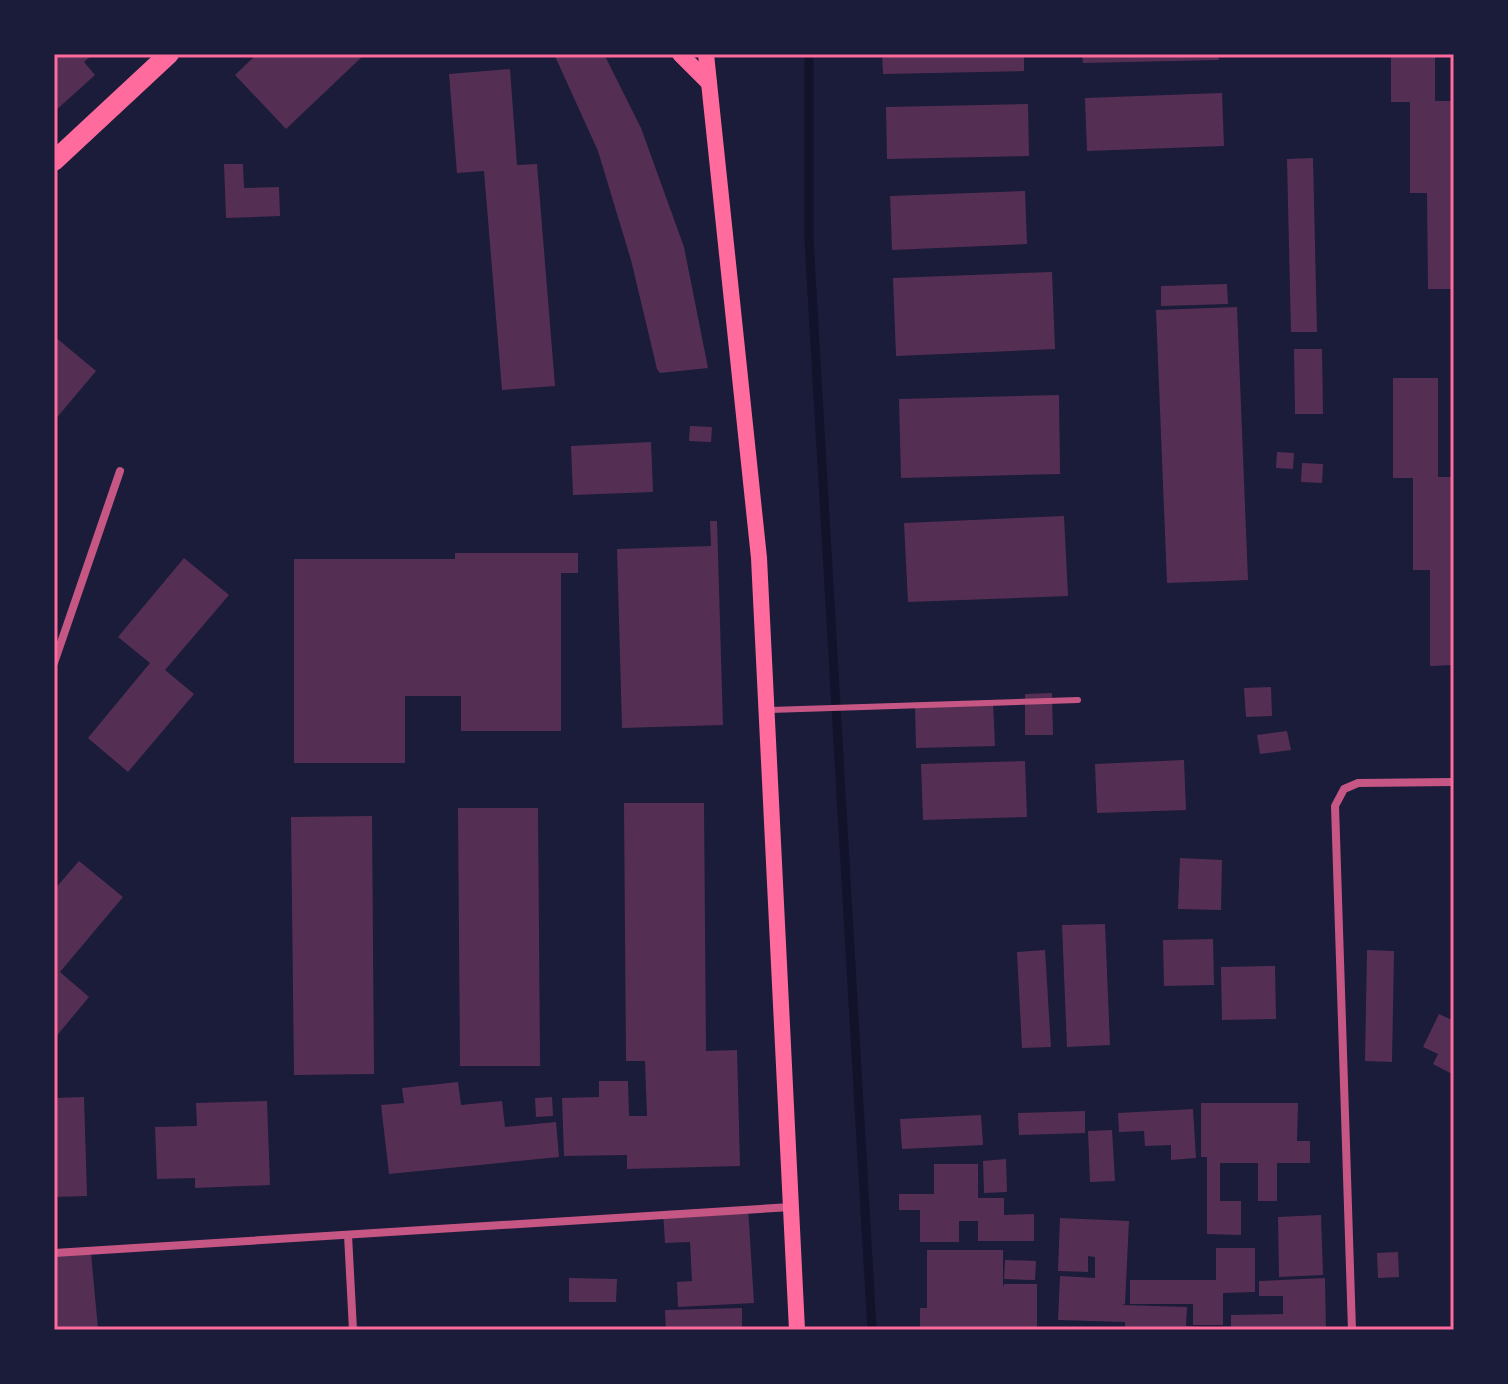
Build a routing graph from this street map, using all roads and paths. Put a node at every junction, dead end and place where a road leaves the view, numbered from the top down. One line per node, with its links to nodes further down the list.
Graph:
1 (169, 54): 5 (main road)
2 (680, 54): 4 (main road)
3 (706, 54): 4 (main road)
4 (709, 83): 9 (main road)
5 (54, 161)
6 (120, 471): 7 (street)
7 (54, 663)
8 (1078, 700): 9 (lane)
9 (766, 710): 11 (main road)
10 (1454, 782): 16 (street)
11 (791, 1207): 12 (street); 15 (main road)
12 (348, 1235): 13 (street); 14 (street)
13 (54, 1253)
14 (353, 1330)
15 (797, 1330)
16 (1352, 1330)

